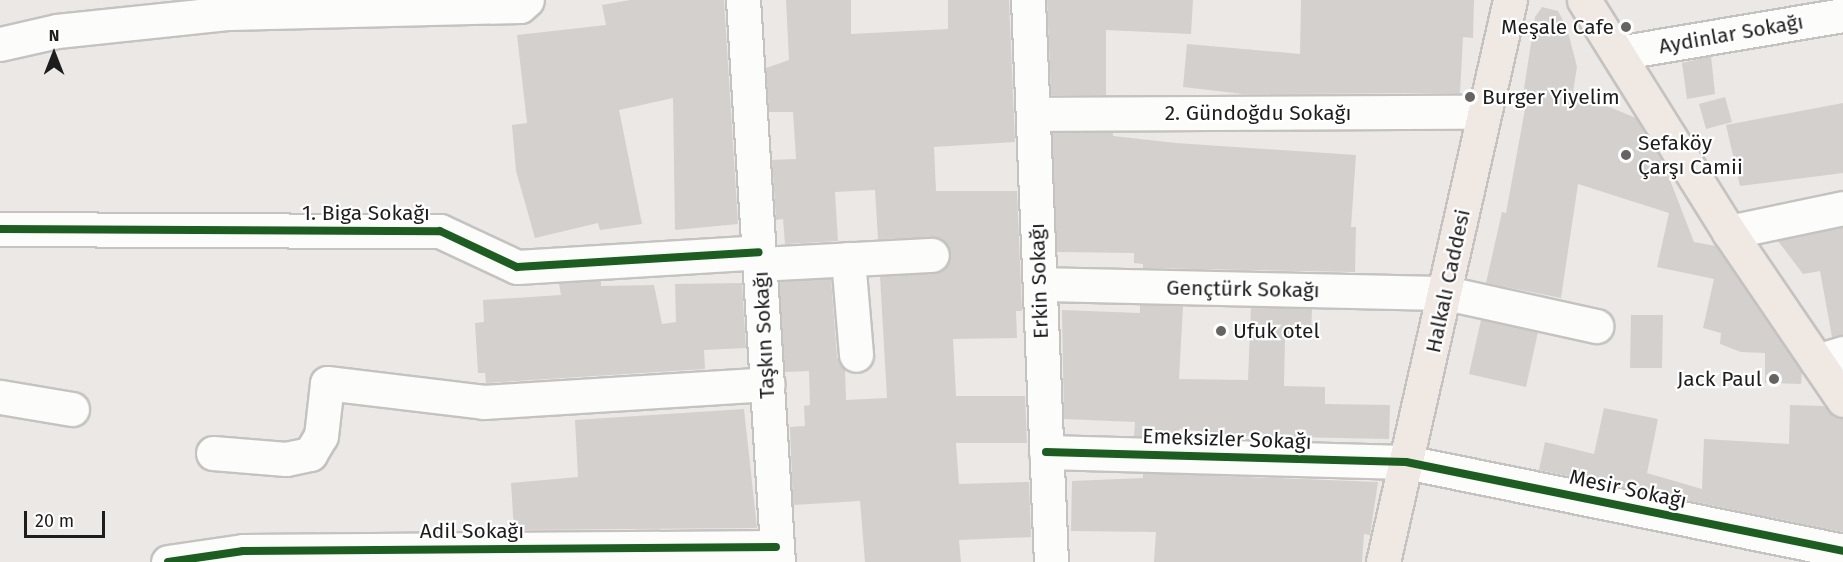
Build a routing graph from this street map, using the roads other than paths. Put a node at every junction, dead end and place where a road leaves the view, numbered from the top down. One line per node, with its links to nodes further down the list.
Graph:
1 (527, 0): 7 (street)
2 (743, 0): 15 (street, Taşkın Sokağı)
3 (1028, 0): 10 (street, Erkin Sokağı)
4 (1510, 0): 9 (main road, Halkalı Caddesi)
5 (1584, 0): 8 (main road)
6 (1843, 15): 8 (street, Aydinlar Sokağı)
7 (0, 44)
8 (1618, 53): 13 (main road)
9 (1484, 112): 10 (street, 2. Gündoğdu Sokağı); 18 (main road, Halkalı Caddesi)
10 (1033, 114): 17 (street, Erkin Sokağı)
11 (1843, 208): 13 (street)
12 (0, 229): 15 (street, 1. Biga Sokağı)
13 (1729, 232): 21 (main road)
14 (932, 255): 16 (street, 1. Biga Sokağı)
15 (759, 258): 16 (street, 1. Biga Sokağı); 22 (street, Taşkın Sokağı)
16 (848, 259): 20 (street)
17 (1040, 284): 18 (street, Gençtürk Sokağı); 26 (street, Erkin Sokağı)
18 (1446, 293): 19 (street, Gençtürk Sokağı); 28 (main road, Halkalı Caddesi)
19 (1596, 326)
20 (856, 355)
21 (1830, 357): 24 (main road)
22 (767, 384): 27 (street); 30 (street, Taşkın Sokağı)
23 (0, 398): 25 (street)
24 (1843, 400)
25 (72, 409)
26 (1046, 452): 28 (street, Emeksizler Sokağı); 32 (street, Erkin Sokağı)
27 (213, 453)
28 (1406, 462): 29 (street, Mesir Sokağı); 33 (main road, Halkalı Caddesi)
29 (1843, 551)
30 (777, 555): 31 (street, Adil Sokağı)
31 (168, 562)
32 (1051, 562)
33 (1383, 562)

